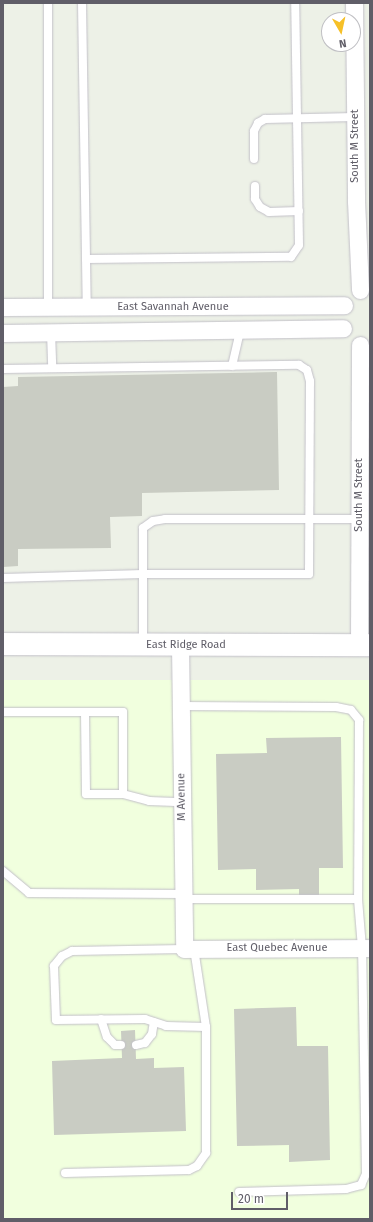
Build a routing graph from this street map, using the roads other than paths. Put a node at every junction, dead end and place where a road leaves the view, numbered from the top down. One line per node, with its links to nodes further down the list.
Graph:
1 (48, 3): 17 (lane)
2 (82, 3): 12 (lane)
3 (295, 3): 7 (lane)
4 (354, 3): 5 (street, South M Street)
5 (362, 75): 6 (street, South M Street)
6 (355, 117): 7 (lane); 10 (street, South M Street)
7 (297, 118): 8 (lane); 11 (lane)
8 (254, 159)
9 (254, 186): 11 (lane)
10 (363, 201): 13 (street, South M Street)
11 (299, 211): 12 (lane)
12 (86, 259): 18 (lane)
13 (365, 288): 15 (street)
14 (242, 306): 15 (street, East Savannah Avenue); 18 (street, East Savannah Avenue); 20 (street)
15 (344, 306): 19 (street)
16 (3, 307): 17 (street, East Savannah Avenue)
17 (48, 307): 18 (street, East Savannah Avenue)
18 (79, 307): 23 (street)
19 (344, 328): 20 (street, East Savannah Avenue); 24 (street)
20 (240, 330): 23 (street, East Savannah Avenue); 25 (lane)
21 (3, 332): 22 (street, East Savannah Avenue)
22 (51, 332): 23 (street, East Savannah Avenue); 26 (lane)
23 (69, 332)
24 (365, 346): 29 (street, South M Street)
25 (232, 366): 26 (lane); 28 (lane)
26 (52, 367): 27 (lane)
27 (3, 368)
28 (309, 519): 29 (lane); 30 (lane); 30 (lane)
29 (359, 519): 35 (street, South M Street)
30 (142, 574): 31 (lane); 33 (lane)
31 (3, 578)
32 (3, 644): 33 (main road, East Ridge Road)
33 (143, 645): 34 (main road, East Ridge Road)
34 (180, 645): 35 (main road, East Ridge Road); 36 (street, M Avenue)
35 (364, 645)
36 (180, 706): 40 (street, M Avenue); 43 (lane)
37 (3, 712): 38 (lane)
38 (85, 712): 39 (lane); 39 (lane)
39 (123, 794): 40 (lane)
40 (182, 802): 42 (street, M Avenue)
41 (3, 872): 42 (lane)
42 (183, 897): 43 (lane); 45 (street, M Avenue)
43 (358, 899): 44 (lane)
44 (366, 948): 45 (street, East Quebec Avenue); 52 (lane)
45 (189, 949): 46 (lane); 48 (lane)
46 (102, 1019): 47 (lane); 49 (lane)
47 (154, 1022): 48 (lane); 50 (lane)
48 (206, 1027): 51 (lane)
49 (121, 1045)
50 (136, 1045)
51 (65, 1173)
52 (239, 1192)

